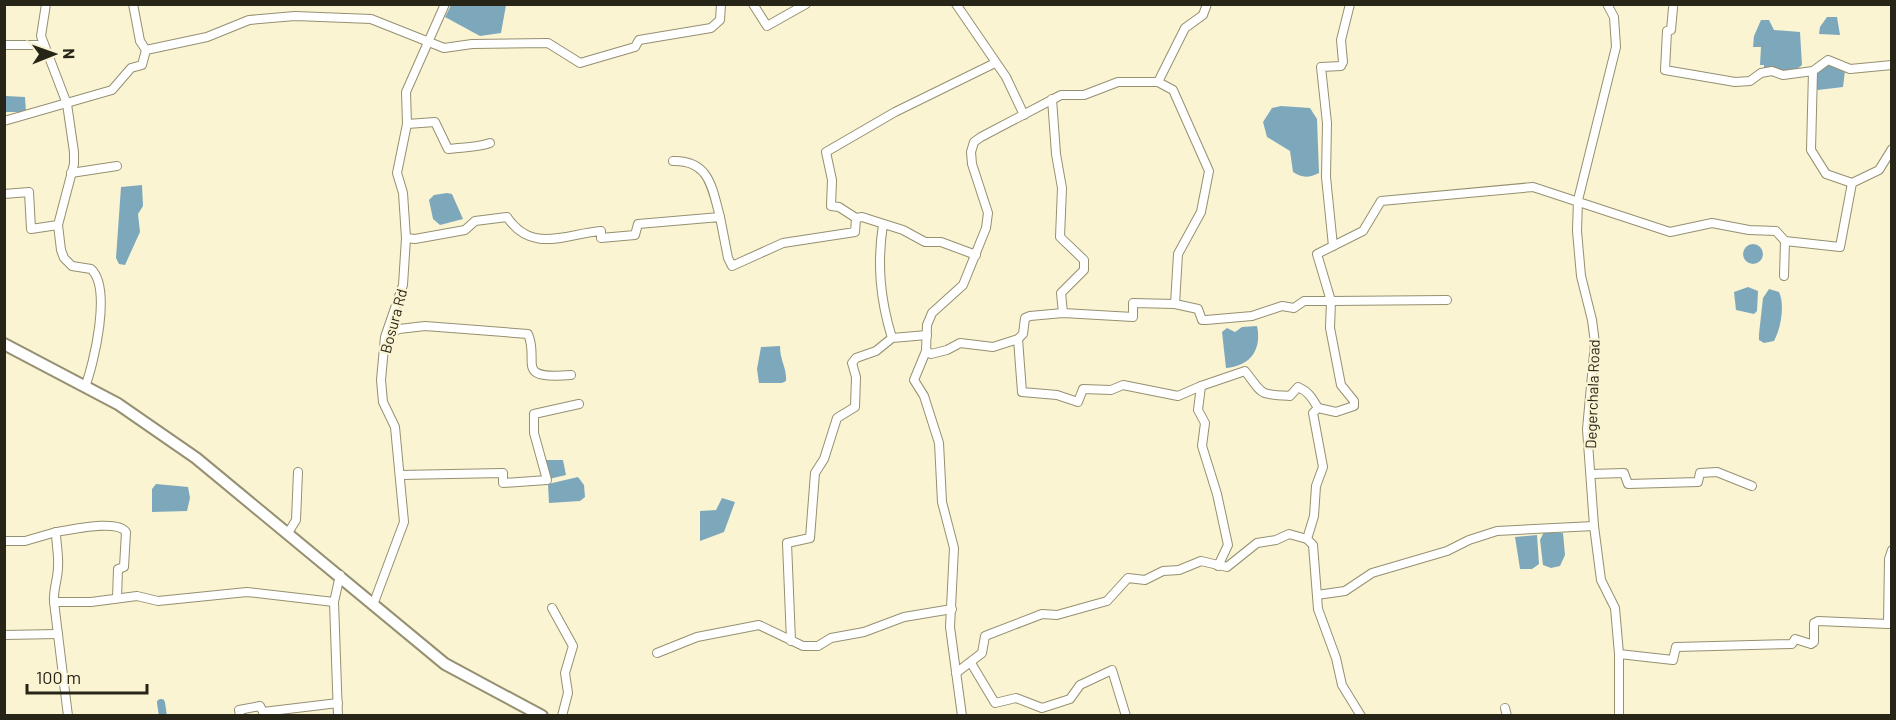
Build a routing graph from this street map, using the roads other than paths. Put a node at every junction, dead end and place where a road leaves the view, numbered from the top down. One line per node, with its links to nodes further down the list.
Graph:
1 (46, 4): 14 (street)
2 (133, 4): 15 (street)
3 (446, 4): 12 (street, Bosura Rd)
4 (721, 4): 12 (street)
5 (753, 4): 6 (street)
6 (806, 4)
7 (956, 4): 16 (street)
8 (1208, 4): 19 (street)
9 (1350, 4): 39 (street)
10 (1608, 4): 32 (street, Degerchala Road)
11 (1673, 8): 18 (street)
12 (428, 43): 15 (street); 24 (street, Bosura Rd)
13 (4, 45): 14 (street)
14 (44, 45): 21 (street)
15 (146, 50): 21 (street)
16 (995, 63): 22 (street); 34 (street)
17 (1892, 65): 18 (street)
18 (1813, 71): 30 (street)
19 (1158, 82): 20 (street); 44 (street)
20 (1052, 99): 22 (street); 45 (street)
21 (67, 104): 23 (street); 29 (street)
22 (1024, 115): 40 (street)
23 (4, 121)
24 (407, 124): 25 (street); 37 (street, Bosura Rd)
25 (490, 144)
26 (1892, 149): 30 (street)
27 (673, 160): 33 (street)
28 (117, 166): 29 (street)
29 (70, 173): 36 (street)
30 (1852, 183): 38 (street)
31 (4, 194): 36 (street)
32 (1578, 200): 38 (street); 39 (street); 58 (street, Degerchala Road)
33 (720, 217): 34 (street); 37 (street)
34 (856, 218): 35 (street)
35 (883, 224): 40 (street); 48 (street)
36 (58, 225): 54 (street)
37 (406, 238): 47 (street, Bosura Rd)
38 (1785, 241): 41 (street)
39 (1333, 246): 43 (street)
40 (976, 255): 46 (street)
41 (1784, 276)
42 (1448, 300): 43 (street)
43 (1331, 301): 44 (street); 56 (street)
44 (1175, 304): 45 (street)
45 (1063, 313): 49 (street)
46 (927, 335): 48 (street); 51 (street)
47 (385, 336): 52 (street); 59 (street, Bosura Rd)
48 (892, 338): 78 (street)
49 (1018, 339): 51 (street); 53 (street)
50 (4, 344): 54 (main road)
51 (926, 351): 75 (street)
52 (572, 375)
53 (1201, 386): 56 (street); 67 (street)
54 (84, 387): 63 (main road)
55 (579, 404): 59 (street)
56 (1318, 408): 64 (street)
57 (298, 472): 63 (street)
58 (1591, 474): 60 (street); 61 (street, Degerchala Road)
59 (400, 475): 73 (street, Bosura Rd)
60 (1752, 486)
61 (1594, 525): 69 (street); 80 (street, Degerchala Road)
62 (56, 532): 65 (street); 70 (street); 71 (street)
63 (288, 533): 68 (main road)
64 (1307, 539): 67 (street); 69 (street)
65 (4, 541)
66 (1892, 550): 80 (street)
67 (1218, 566): 81 (street)
68 (340, 575): 72 (street); 73 (main road)
69 (1317, 595): 91 (street)
70 (117, 598): 71 (street); 72 (street)
71 (54, 602): 76 (street)
72 (334, 602): 83 (street)
73 (373, 605): 87 (main road)
74 (552, 608): 88 (street)
75 (951, 609): 78 (street); 82 (street)
76 (58, 634): 77 (street); 84 (street)
77 (4, 635)
78 (791, 641): 79 (street)
79 (657, 653)
80 (1619, 654): 92 (street, Degerchala Road)
81 (971, 663): 82 (street); 90 (street)
82 (956, 673): 89 (street)
83 (338, 703): 85 (street); 86 (street)
84 (68, 716)
85 (240, 716)
86 (338, 716)
87 (542, 716)
88 (562, 716)
89 (962, 716)
90 (1126, 716)
91 (1361, 716)
92 (1619, 716)

